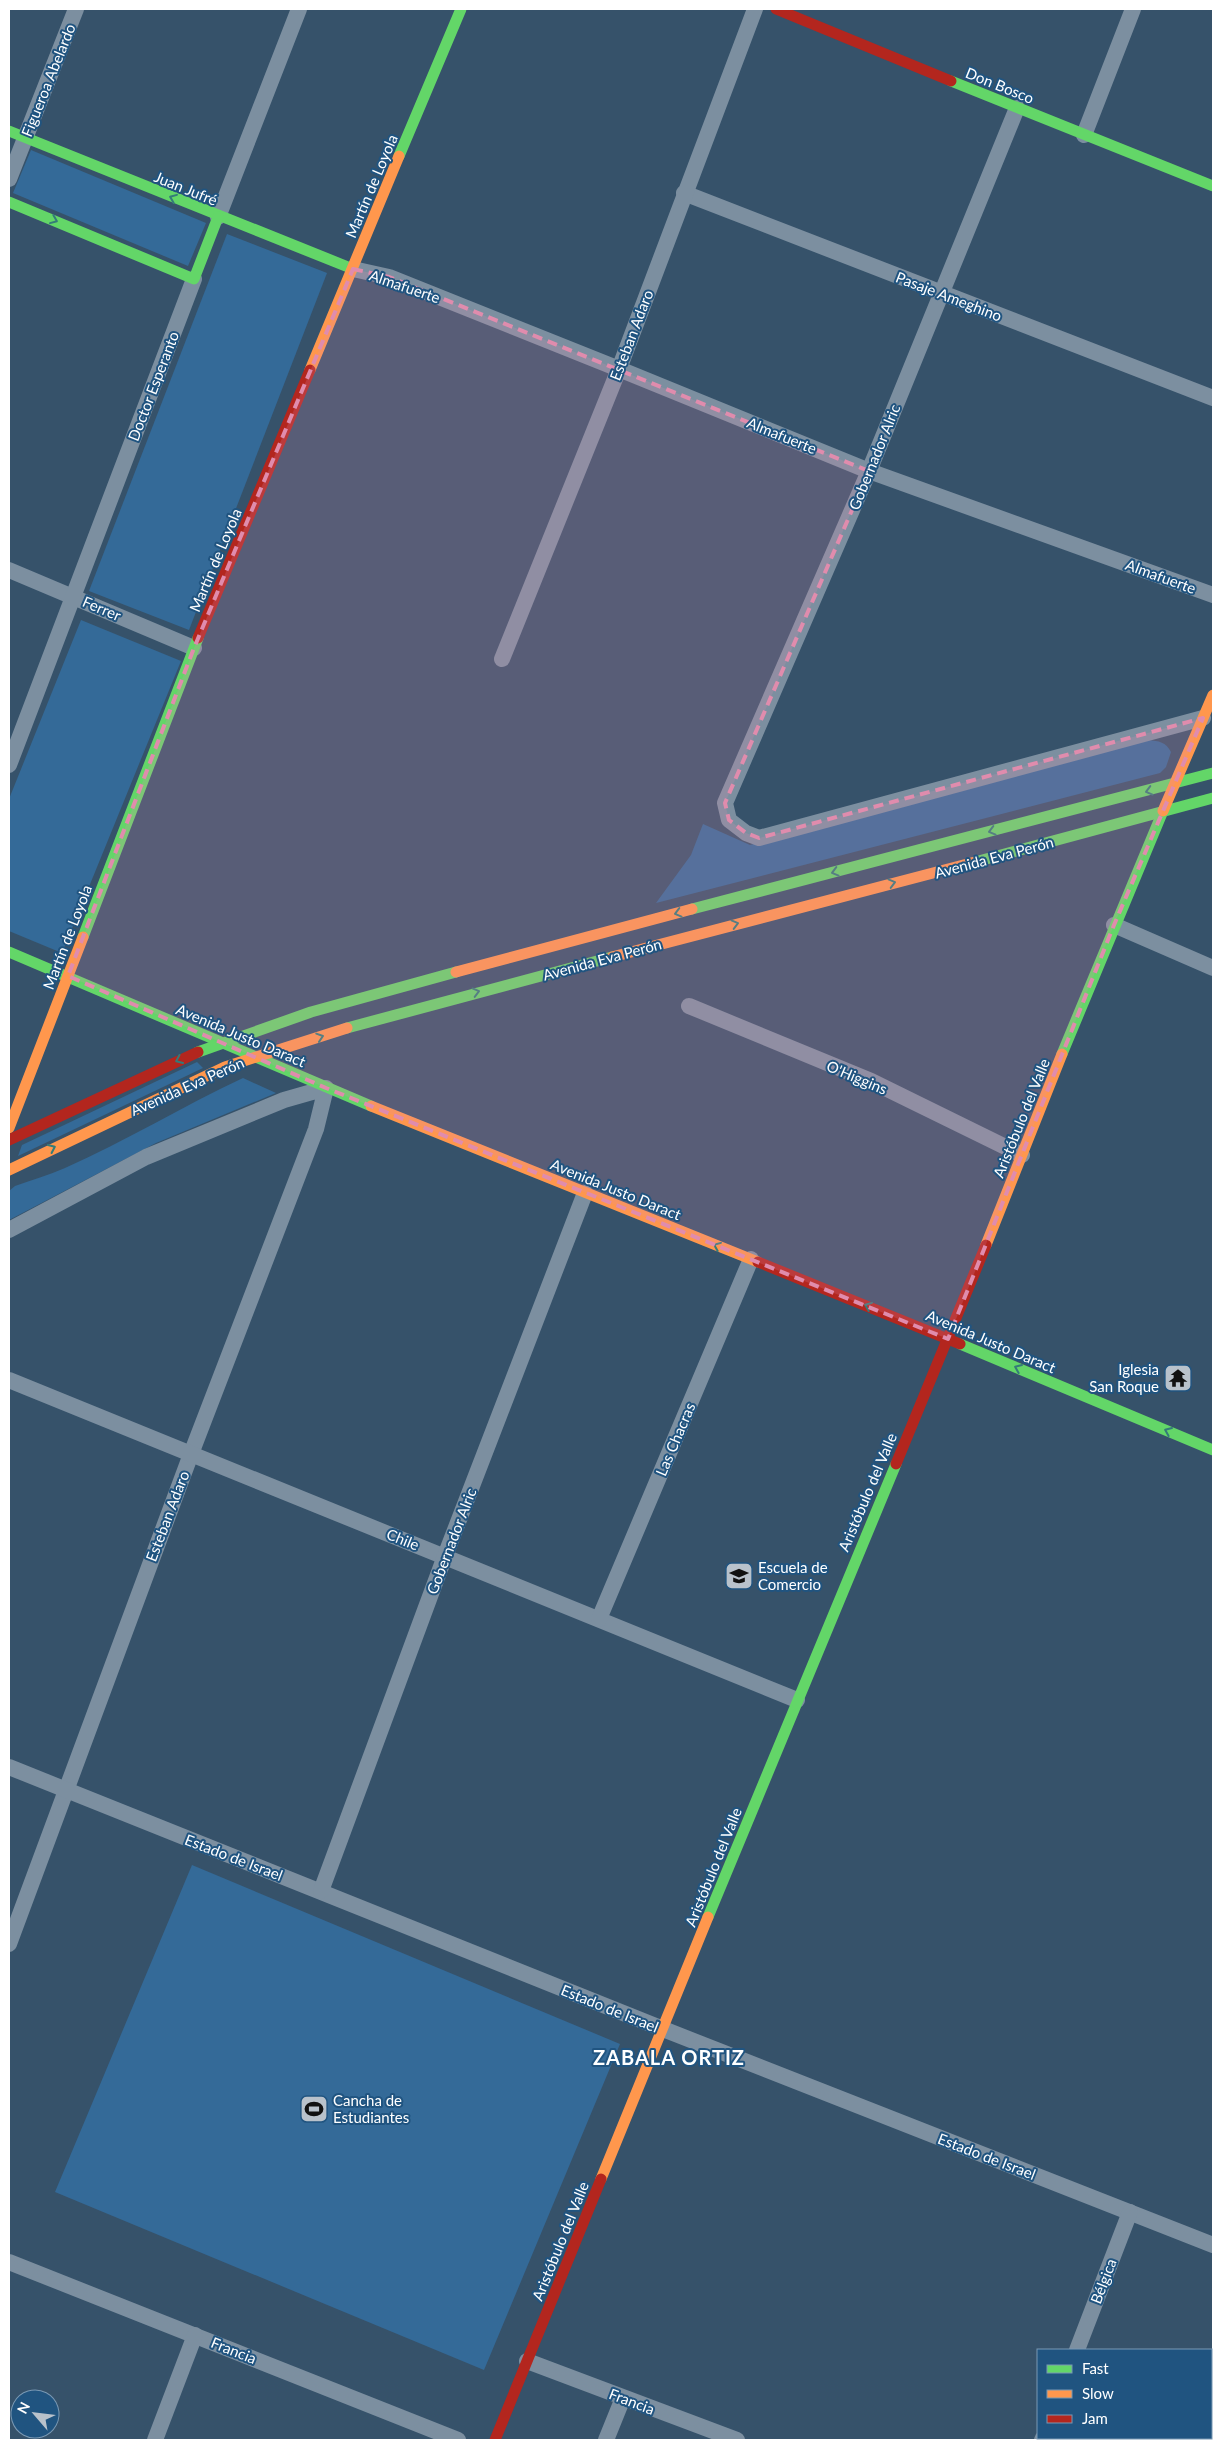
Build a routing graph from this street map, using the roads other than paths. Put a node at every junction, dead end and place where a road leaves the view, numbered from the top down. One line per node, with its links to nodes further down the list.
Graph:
1 (76, 9): 11 (street, Figueroa Abelardo)
2 (300, 9): 16 (street, Doctor Esperanto)
3 (461, 9): 17 (main road, Martín de Loyola)
4 (755, 9): 14 (street, Esteban Adaro)
5 (776, 9): 7 (main road, Don Bosco)
6 (1133, 9): 10 (street)
7 (795, 13): 8 (main road, Don Bosco)
8 (1017, 108): 10 (main road, Don Bosco); 19 (street, Gobernador Alric)
9 (9, 131): 11 (main road, Juan Jufré)
10 (1084, 135): 13 (main road, Don Bosco)
11 (24, 138): 12 (street, Figueroa Abelardo); 16 (main road, Juan Jufré, one-way to 11)
12 (9, 179)
13 (1213, 186)
14 (684, 193): 19 (street, Pasaje Ameghino); 20 (street, Esteban Adaro)
15 (9, 202): 18 (main road, one-way to 18)
16 (218, 217): 17 (main road, Juan Jufré); 18 (main road, Doctor Esperanto)
17 (353, 269): 20 (street, Almafuerte); 26 (main road, Martín de Loyola)
18 (194, 278): 25 (street, Doctor Esperanto)
19 (940, 293): 21 (street, Pasaje Ameghino); 22 (street, Gobernador Alric)
20 (619, 368): 22 (street, Almafuerte); 27 (street, Esteban Adaro)
21 (1213, 398)
22 (868, 471): 24 (street, Almafuerte); 29 (street, Gobernador Alric)
23 (9, 570): 25 (street, Ferrer)
24 (1213, 595)
25 (73, 596): 26 (street, Ferrer); 30 (street, Doctor Esperanto)
26 (194, 648): 38 (main road, Martín de Loyola)
27 (502, 659)
28 (1213, 696): 29 (main road, Aristóbulo del Valle)
29 (1203, 718): 32 (main road, Aristóbulo del Valle)
30 (9, 765)
31 (1213, 773): 32 (main road, Avenida Eva Perón)
32 (1174, 784): 34 (main road, Aristóbulo del Valle); 40 (main road, Avenida Eva Perón, one-way to 40)
33 (1213, 798): 34 (main road, Avenida Eva Perón)
34 (1163, 813): 35 (main road, Aristóbulo del Valle); 41 (main road, Avenida Eva Perón, one-way to 34)
35 (1114, 924): 37 (street); 45 (main road, Aristóbulo del Valle)
36 (9, 952): 38 (main road, Avenida Justo Daract)
37 (1213, 968)
38 (68, 976): 40 (main road, Avenida Justo Daract); 43 (main road, Martín de Loyola)
39 (689, 1006): 45 (street, O'Higgins)
40 (225, 1043): 41 (main road, Avenida Justo Daract); 44 (main road, Avenida Eva Perón, one-way to 44)
41 (257, 1056): 42 (main road, Avenida Justo Daract); 46 (main road, Avenida Eva Perón, one-way to 41)
42 (326, 1088): 47 (main road, Avenida Justo Daract); 48 (street); 53 (street, Esteban Adaro)
43 (9, 1128)
44 (9, 1140)
45 (1022, 1154): 50 (main road, Aristóbulo del Valle)
46 (9, 1170)
47 (585, 1193): 49 (main road, Avenida Justo Daract, one-way to 47); 54 (street, Gobernador Alric)
48 (9, 1230)
49 (751, 1259): 50 (main road, Avenida Justo Daract, one-way to 49); 55 (street, Las Chacras)
50 (948, 1339): 52 (main road, Avenida Justo Daract, one-way to 50); 56 (main road, Aristóbulo del Valle)
51 (9, 1380): 53 (street, Chile)
52 (1213, 1450)
53 (191, 1454): 54 (street, Chile); 58 (street, Esteban Adaro)
54 (446, 1556): 55 (street, Chile); 59 (street, Gobernador Alric)
55 (599, 1618): 56 (street, Chile)
56 (797, 1700): 61 (main road, Aristóbulo del Valle)
57 (9, 1768): 58 (street, Estado de Israel)
58 (64, 1791): 59 (street, Estado de Israel); 60 (street, Esteban Adaro)
59 (321, 1891): 61 (street, Estado de Israel)
60 (9, 1944)
61 (663, 2029): 62 (street, Estado de Israel); 67 (main road, Aristóbulo del Valle)
62 (1130, 2212): 63 (street, Estado de Israel); 66 (street, Bélgica)
63 (1213, 2245)
64 (9, 2262): 65 (street, Francia)
65 (195, 2335): 69 (street); 70 (street, Francia)
66 (1077, 2349)
67 (527, 2360): 68 (street, Francia); 71 (main road, Aristóbulo del Valle)
68 (623, 2398): 72 (street); 73 (street, Francia)
69 (155, 2440)
70 (458, 2440)
71 (495, 2440)
72 (606, 2440)
73 (737, 2440)

